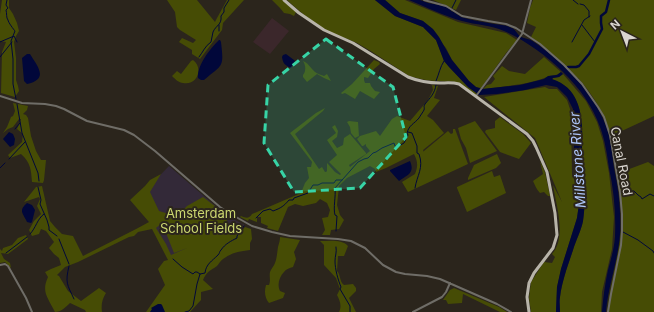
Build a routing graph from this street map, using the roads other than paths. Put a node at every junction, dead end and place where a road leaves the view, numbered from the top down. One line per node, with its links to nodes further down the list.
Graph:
1 (284, 0): 6 (main road)
2 (424, 0): 4 (street, Canal Road)
3 (531, 0): 4 (street)
4 (523, 33): 6 (street); 13 (street, Canal Road)
5 (0, 96): 8 (street)
6 (477, 96): 12 (main road)
7 (0, 266): 9 (street)
8 (450, 283): 10 (street); 11 (street)
9 (32, 312)
10 (413, 312)
11 (511, 312)
12 (529, 312)
13 (608, 312)

